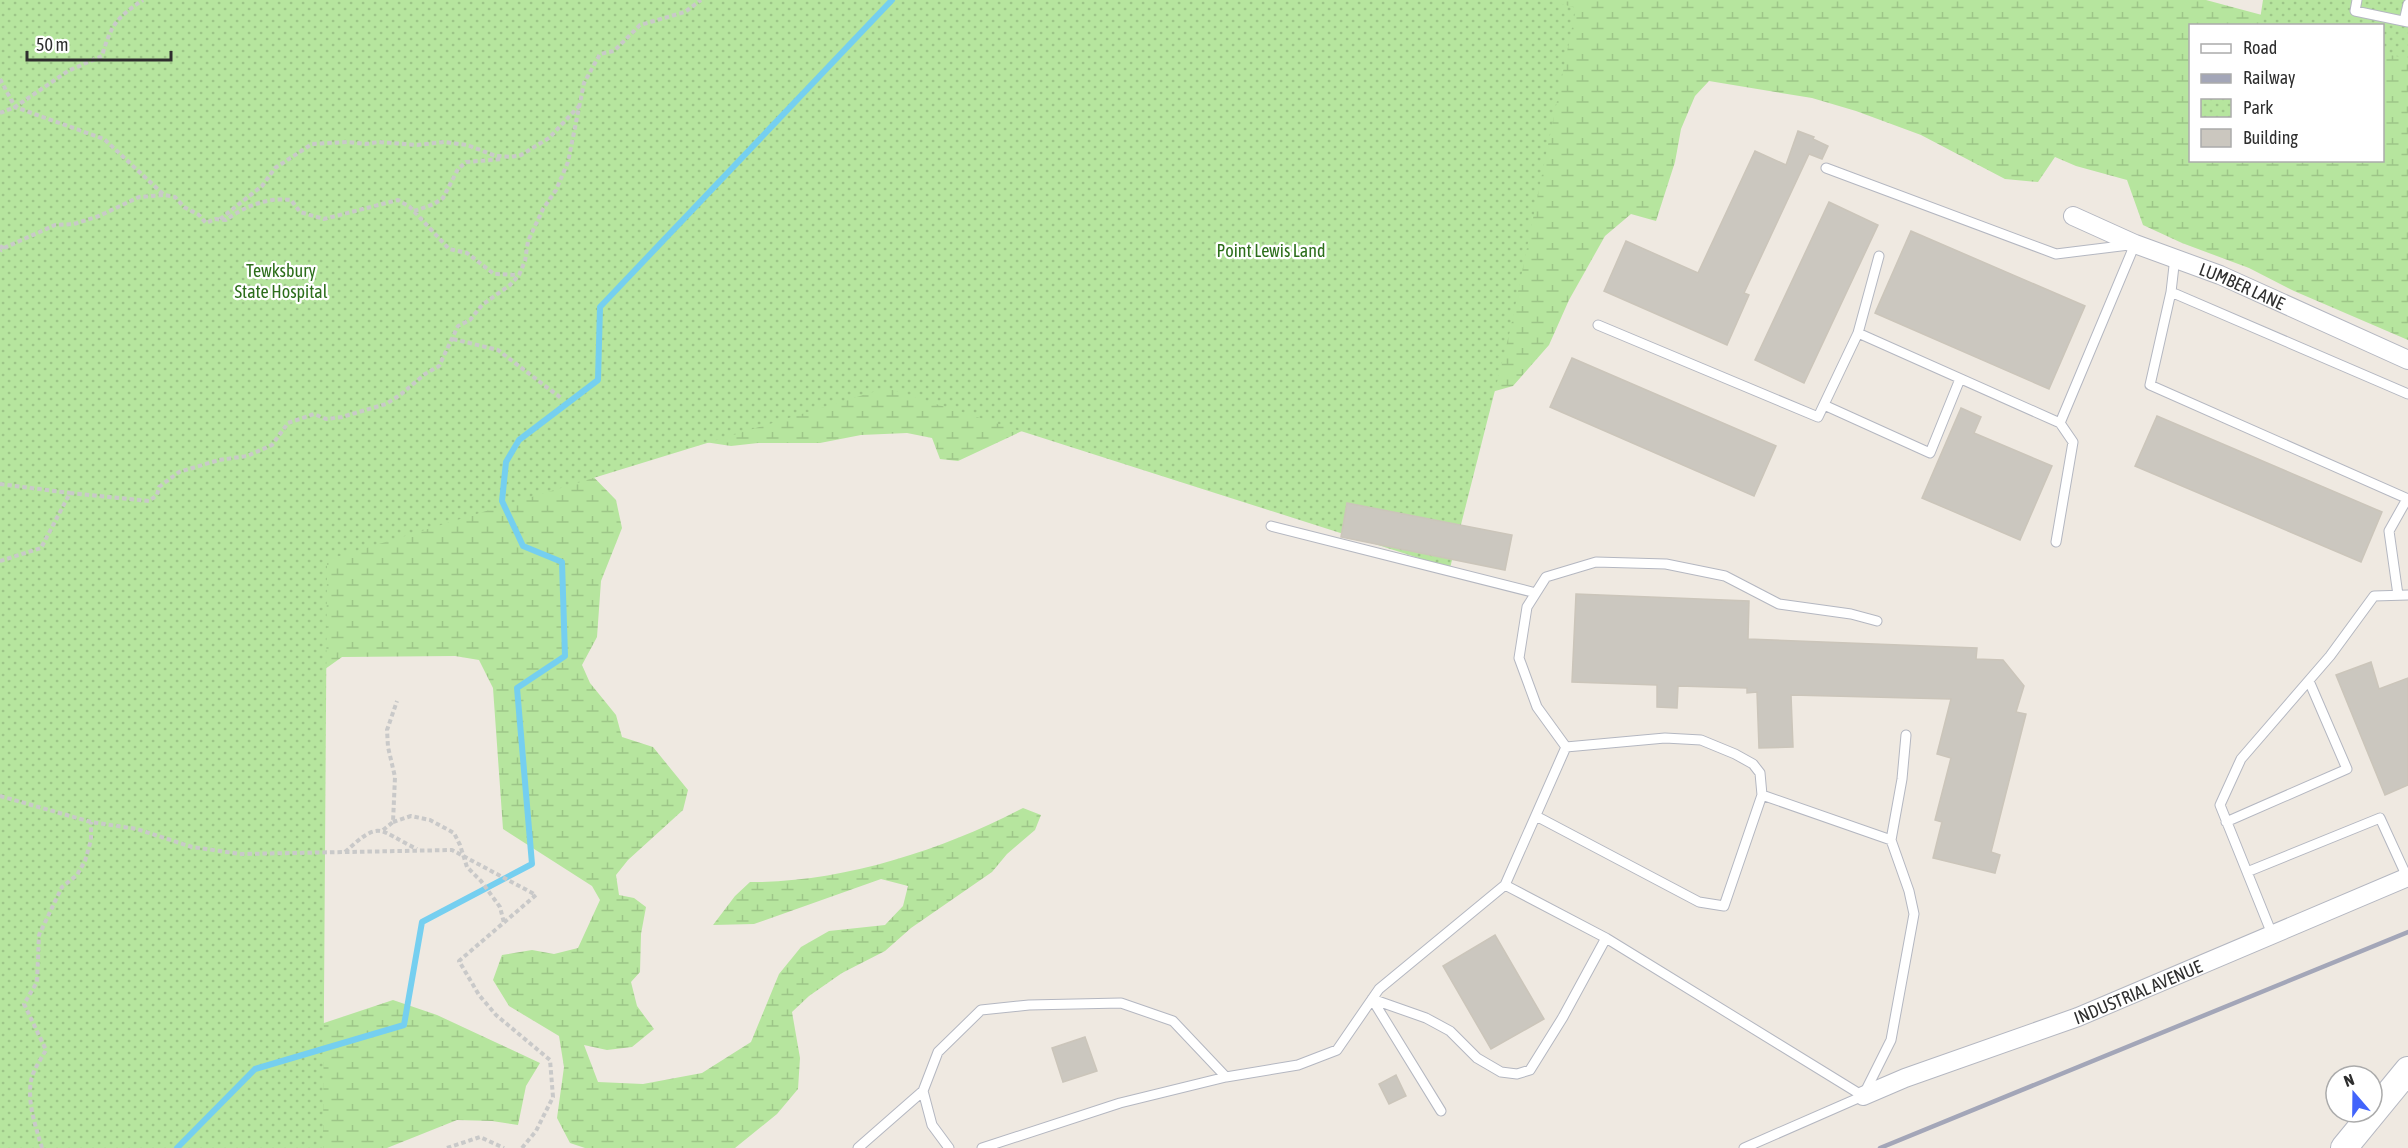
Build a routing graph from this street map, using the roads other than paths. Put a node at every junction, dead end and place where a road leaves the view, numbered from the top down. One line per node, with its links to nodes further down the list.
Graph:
1 (2357, 0): 3 (lane)
2 (2408, 4): 3 (lane)
3 (2406, 21)
4 (1826, 168): 6 (lane)
5 (2073, 216): 6 (street, LUMBER LANE)
6 (2135, 244): 8 (street, LUMBER LANE); 16 (lane)
7 (1879, 256): 11 (lane)
8 (2175, 257): 9 (lane); 12 (street, LUMBER LANE)
9 (2171, 292): 14 (lane); 17 (lane)
10 (1598, 325): 15 (lane)
11 (1858, 333): 13 (lane); 15 (lane)
12 (2408, 360)
13 (1960, 379): 15 (lane); 16 (lane)
14 (2408, 394)
15 (1824, 405)
16 (2060, 423): 19 (lane)
17 (2408, 499): 21 (lane)
18 (1271, 526): 20 (lane)
19 (2056, 542)
20 (1536, 593): 22 (lane); 25 (lane)
21 (2403, 595): 23 (lane)
22 (1877, 621)
23 (2309, 681): 28 (lane); 28 (lane)
24 (1905, 735): 29 (lane)
25 (1566, 747): 26 (lane); 27 (lane)
26 (1762, 795): 27 (lane); 29 (lane)
27 (1536, 816): 32 (lane)
28 (2226, 822): 30 (lane)
29 (1891, 840): 39 (lane)
30 (2247, 872): 31 (lane); 33 (lane)
31 (2408, 877): 33 (street, INDUSTRIAL AVENUE)
32 (1505, 885): 34 (lane); 35 (lane)
33 (2272, 934): 39 (street, INDUSTRIAL AVENUE)
34 (1606, 938): 35 (lane); 39 (lane)
35 (1372, 999): 37 (lane); 40 (lane)
36 (2408, 1070): 45 (main road)
37 (1226, 1077): 38 (lane); 43 (lane)
38 (923, 1091): 41 (lane); 42 (lane)
39 (1863, 1096): 44 (lane)
40 (1441, 1111)
41 (858, 1148)
42 (949, 1148)
43 (982, 1148)
44 (1744, 1148)
45 (2344, 1148)

